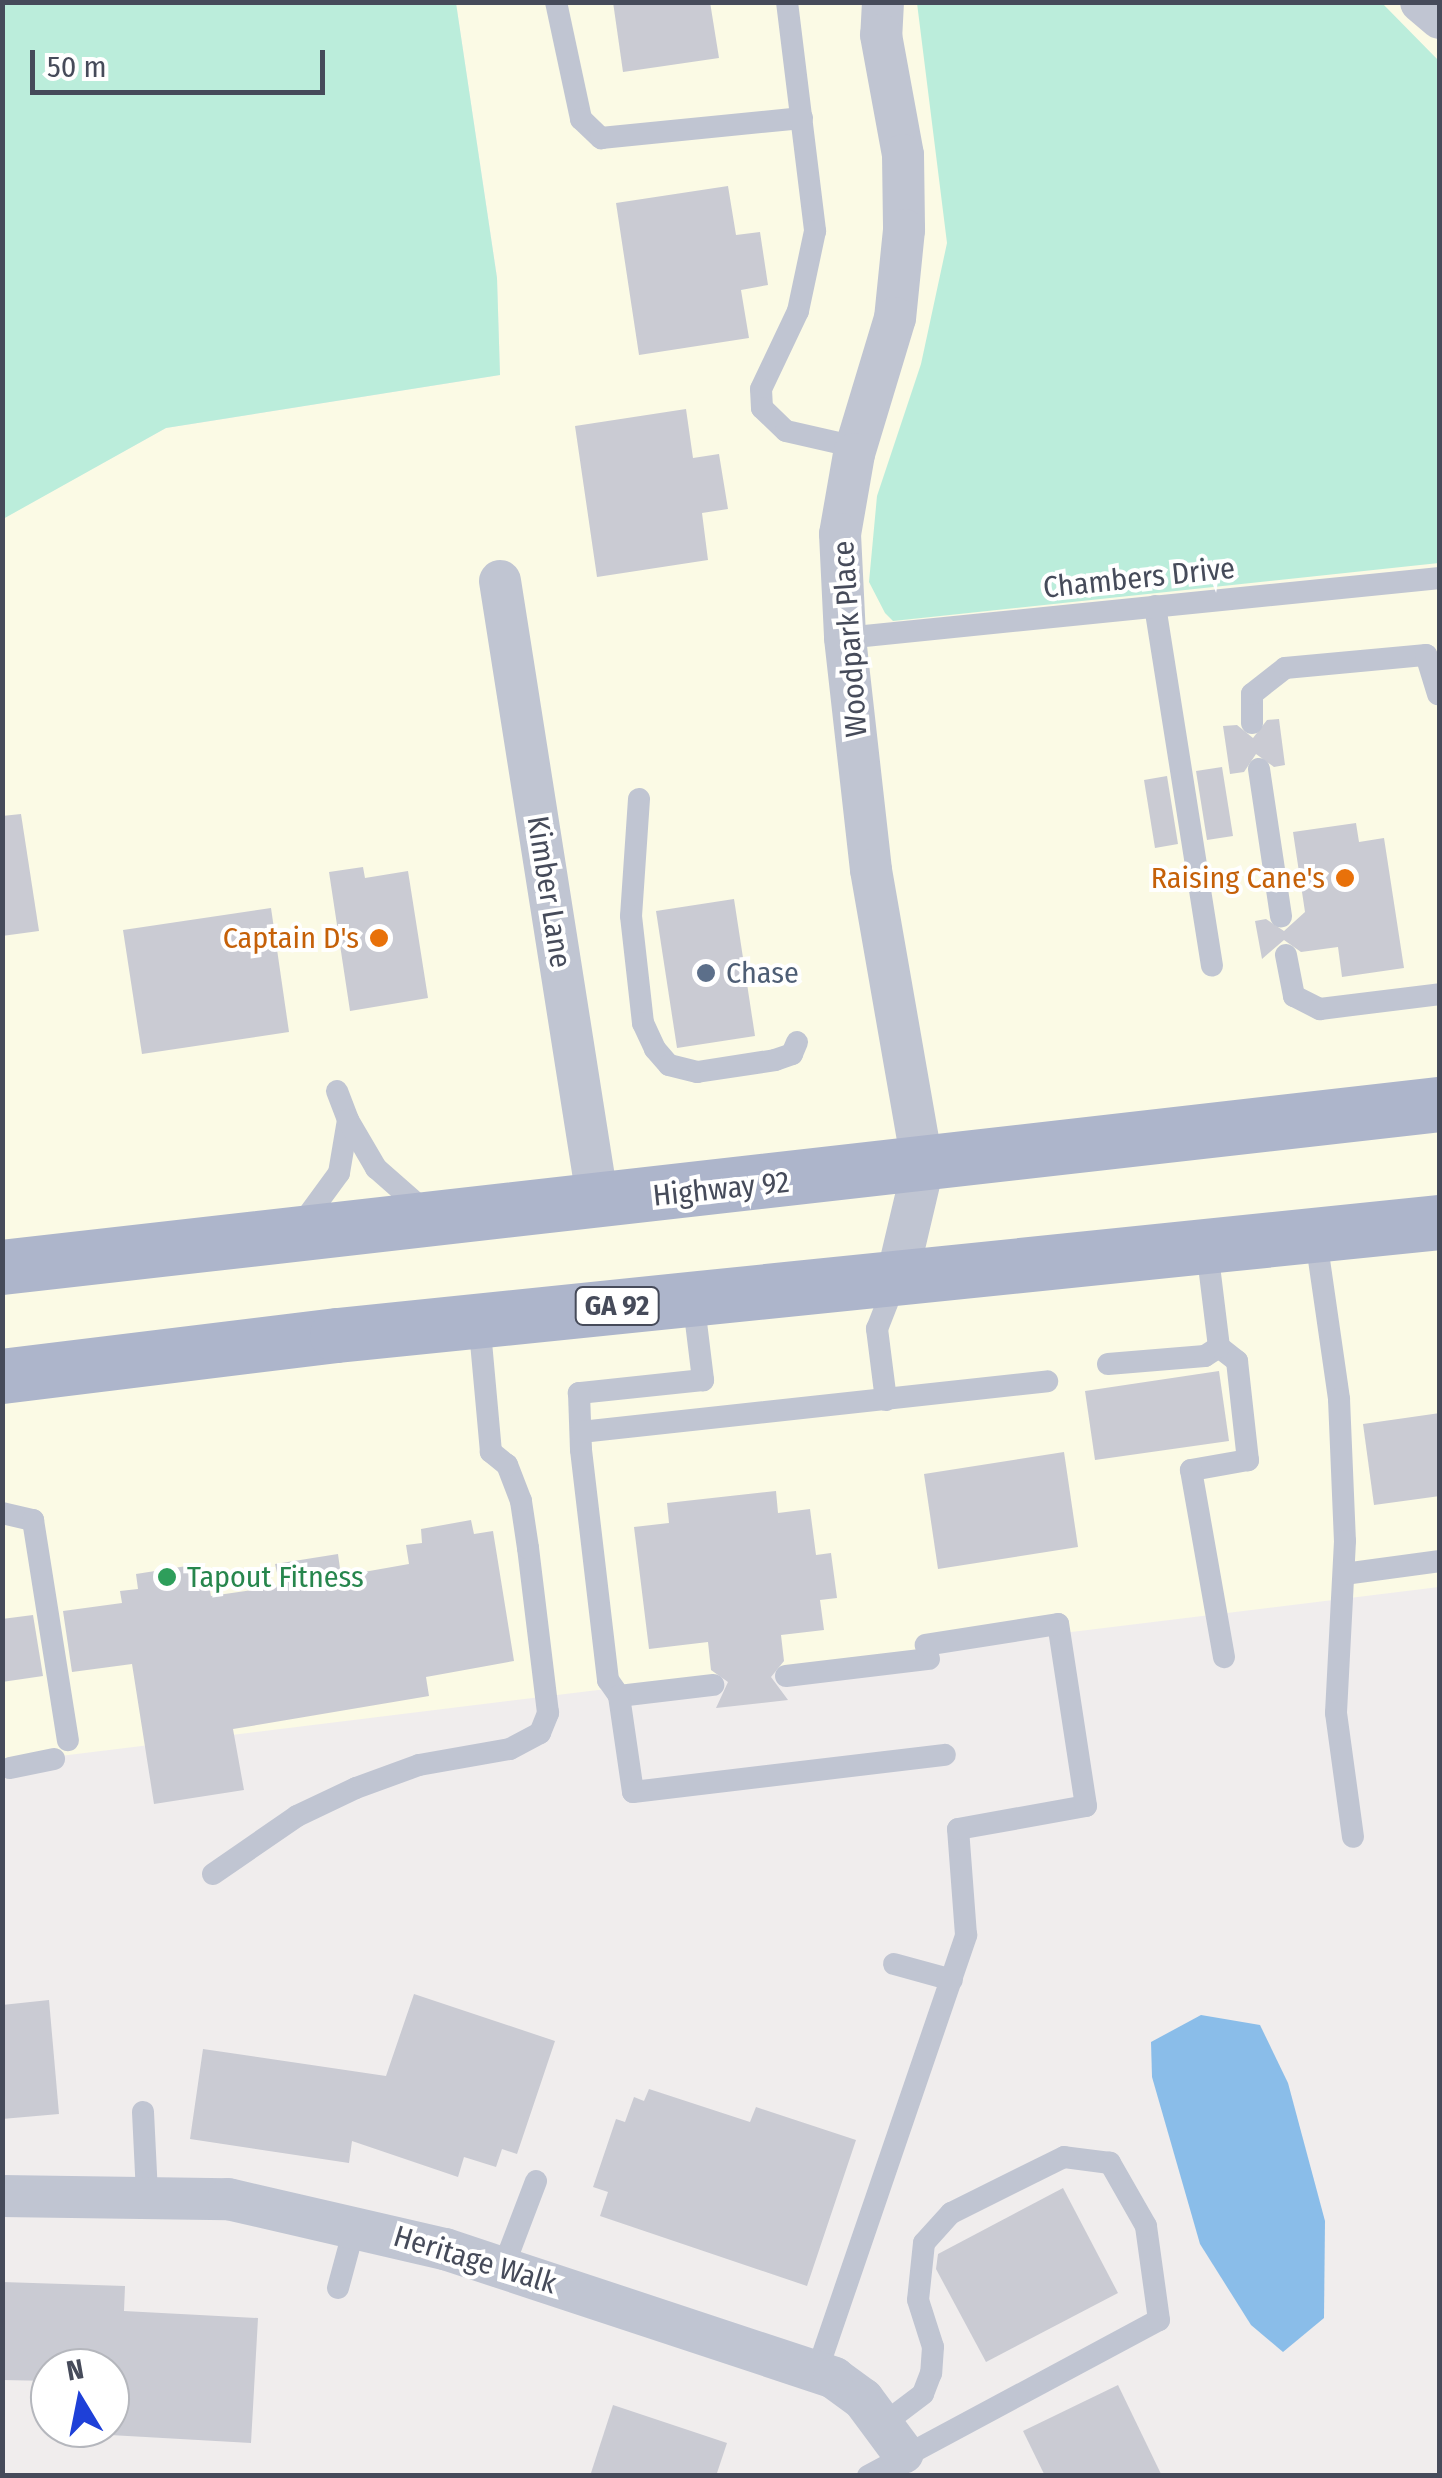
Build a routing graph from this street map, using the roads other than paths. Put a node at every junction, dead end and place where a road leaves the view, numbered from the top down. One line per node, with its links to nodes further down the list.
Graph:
1 (556, 2): 6 (lane)
2 (787, 2): 6 (lane)
3 (883, 2): 7 (street, Woodpark Place)
4 (1421, 2): 5 (street)
5 (1440, 18)
6 (802, 118): 7 (lane)
7 (856, 448): 11 (street, Woodpark Place)
8 (1440, 578): 10 (lane, Chambers Drive)
9 (500, 581): 25 (street, Kimber Lane)
10 (1154, 606): 11 (lane, Chambers Drive); 18 (lane)
11 (845, 638): 24 (street, Woodpark Place)
12 (1438, 694): 13 (lane)
13 (1252, 722)
14 (1259, 769): 16 (lane)
15 (639, 800): 20 (lane)
16 (1280, 916)
17 (1286, 954): 19 (lane)
18 (1212, 966)
19 (1440, 994)
20 (797, 1042)
21 (338, 1091): 23 (lane)
22 (1440, 1104): 24 (main road, Highway 92)
23 (348, 1120): 26 (lane); 28 (lane)
24 (923, 1167): 25 (main road, Highway 92); 32 (street, Woodpark Place)
25 (598, 1203): 26 (main road, Highway 92)
26 (443, 1218): 28 (main road, Highway 92)
27 (1440, 1222): 29 (main road, GA 92)
28 (289, 1235): 31 (main road, Highway 92)
29 (1316, 1239): 30 (main road, GA 92); 43 (lane)
30 (1207, 1249): 32 (main road, GA 92); 35 (lane)
31 (2, 1267)
32 (897, 1277): 33 (main road, GA 92); 39 (lane)
33 (693, 1298): 34 (main road, GA 92); 40 (lane)
34 (479, 1321): 37 (main road, GA 92); 54 (lane)
35 (1219, 1347): 36 (lane); 44 (lane)
36 (1108, 1364)
37 (2, 1376)
38 (1047, 1381): 39 (lane)
39 (886, 1400): 40 (lane)
40 (580, 1432): 48 (lane)
41 (2, 1514): 46 (lane)
42 (1440, 1561): 43 (lane)
43 (1344, 1574): 53 (lane)
44 (1224, 1657)
45 (786, 1676): 56 (lane)
46 (54, 1680): 49 (lane); 52 (lane)
47 (713, 1685): 48 (lane)
48 (620, 1696): 51 (lane)
49 (48, 1721)
50 (36, 1743): 52 (lane)
51 (945, 1755)
52 (6, 1769)
53 (1353, 1837)
54 (213, 1874)
55 (894, 1964): 56 (lane)
56 (952, 1980): 64 (lane)
57 (143, 2112): 59 (lane)
58 (536, 2181): 62 (lane)
59 (146, 2194): 60 (street, Heritage Walk); 61 (street, Heritage Walk)
60 (2, 2196)
61 (356, 2225): 62 (street, Heritage Walk); 63 (lane)
62 (504, 2268): 64 (street, Heritage Walk)
63 (338, 2288)
64 (817, 2371): 65 (street, Heritage Walk)
65 (892, 2457): 65 (lane)

